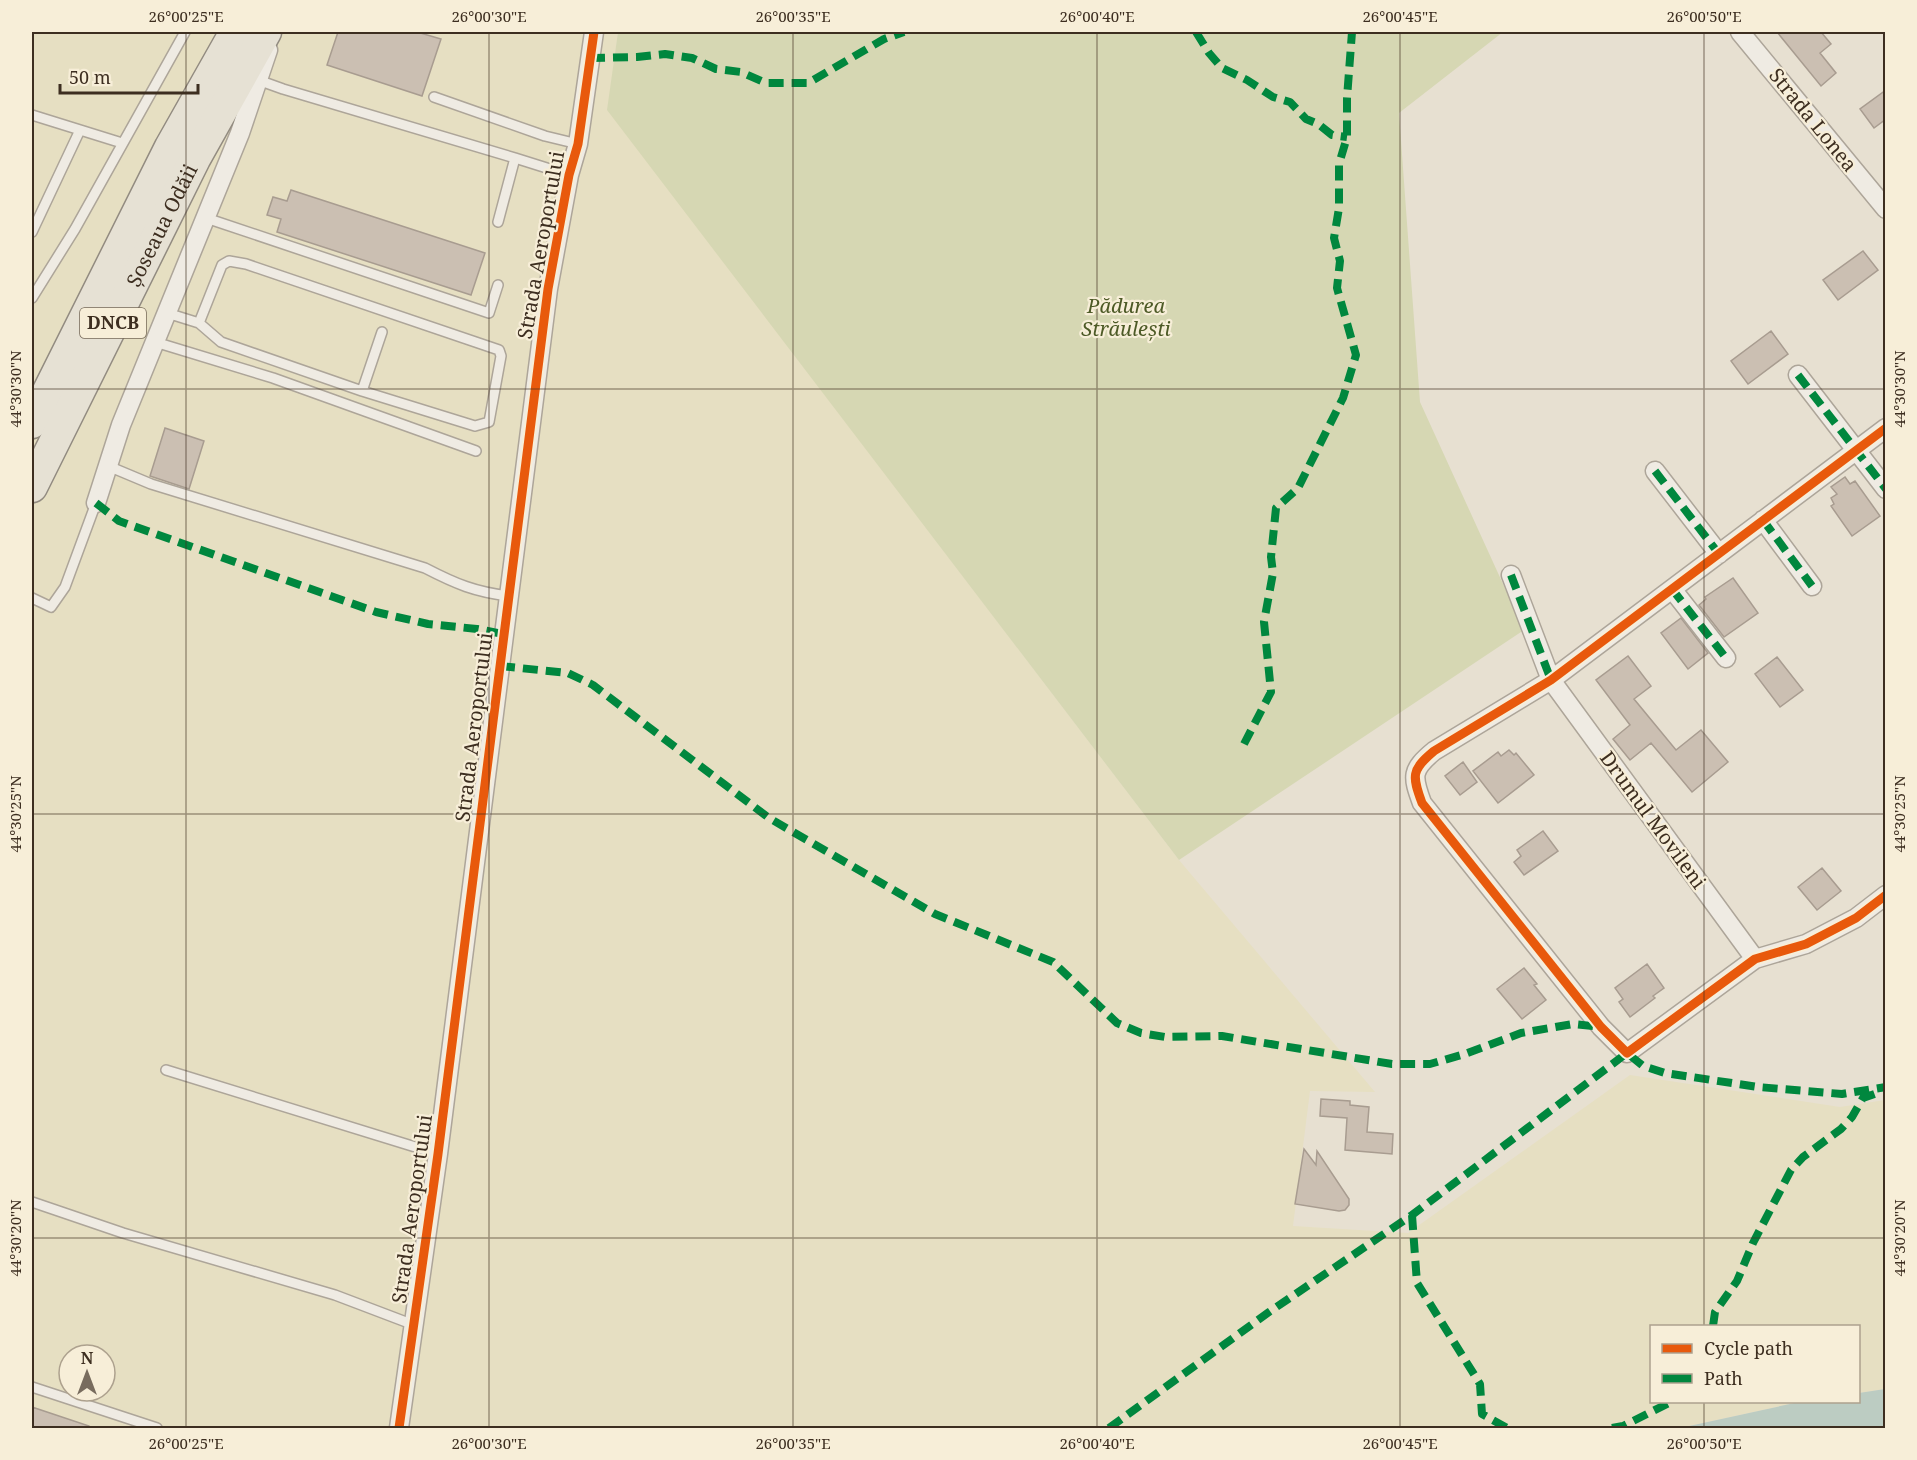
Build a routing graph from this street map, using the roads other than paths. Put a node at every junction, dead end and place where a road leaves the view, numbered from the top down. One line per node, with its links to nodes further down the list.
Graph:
1 (185, 32): 11 (lane)
2 (235, 32): 13 (main road, Șoseaua Odăii / DNCB)
3 (266, 32): 13 (main road, Șoseaua Odăii / DNCB)
4 (274, 32): 7 (street, Șoseaua Odăii)
5 (594, 32): 12 (street, Strada Aeroportului)
6 (1740, 32): 17 (street, Strada Lonea)
7 (258, 80): 14 (lane); 19 (street, Șoseaua Odăii)
8 (434, 97): 12 (lane)
9 (32, 115): 10 (lane)
10 (80, 130): 11 (lane); 18 (lane)
11 (122, 143): 23 (lane)
12 (578, 144): 15 (street, Strada Aeroportului)
13 (183, 153): 31 (main road, Șoseaua Odăii / DNCB); 37 (main road, Șoseaua Odăii / DNCB)
14 (515, 158): 15 (lane); 20 (lane)
15 (569, 176): 45 (street, Strada Aeroportului)
16 (32, 209): 18 (lane)
17 (1886, 209)
18 (42, 212): 21 (lane)
19 (206, 218): 22 (lane); 25 (street, Șoseaua Odăii)
20 (498, 222)
21 (32, 232)
22 (498, 285)
23 (35, 286): 24 (lane)
24 (32, 298)
25 (167, 313): 26 (lane); 28 (street, Șoseaua Odăii)
26 (199, 323): 30 (lane); 30 (lane)
27 (382, 332): 30 (lane)
28 (155, 342): 33 (lane); 35 (street, Șoseaua Odăii)
29 (1798, 375): 34 (street)
30 (362, 391)
31 (32, 423)
32 (1886, 428): 34 (street)
33 (476, 451)
34 (1855, 451): 38 (street); 40 (street)
35 (108, 466): 39 (street, Șoseaua Odăii); 45 (lane)
36 (1655, 471): 41 (street)
37 (32, 487)
38 (1886, 489)
39 (96, 503): 46 (lane)
40 (1763, 520): 41 (street); 43 (street)
41 (1719, 554): 44 (street)
42 (1511, 575): 48 (street, Drumul Movileni)
43 (1812, 586)
44 (1672, 589): 47 (street); 48 (street)
45 (509, 596): 52 (street, Strada Aeroportului)
46 (32, 598)
47 (1726, 658)
48 (1551, 681): 50 (street, Drumul Movileni); 50 (street)
49 (1886, 895): 50 (street)
50 (1755, 959)
51 (166, 1070): 52 (lane)
52 (438, 1154): 54 (street, Strada Aeroportului)
53 (32, 1202): 54 (lane)
54 (414, 1325): 57 (street, Strada Aeroportului)
55 (32, 1387): 56 (lane)
56 (157, 1428)
57 (399, 1428)

